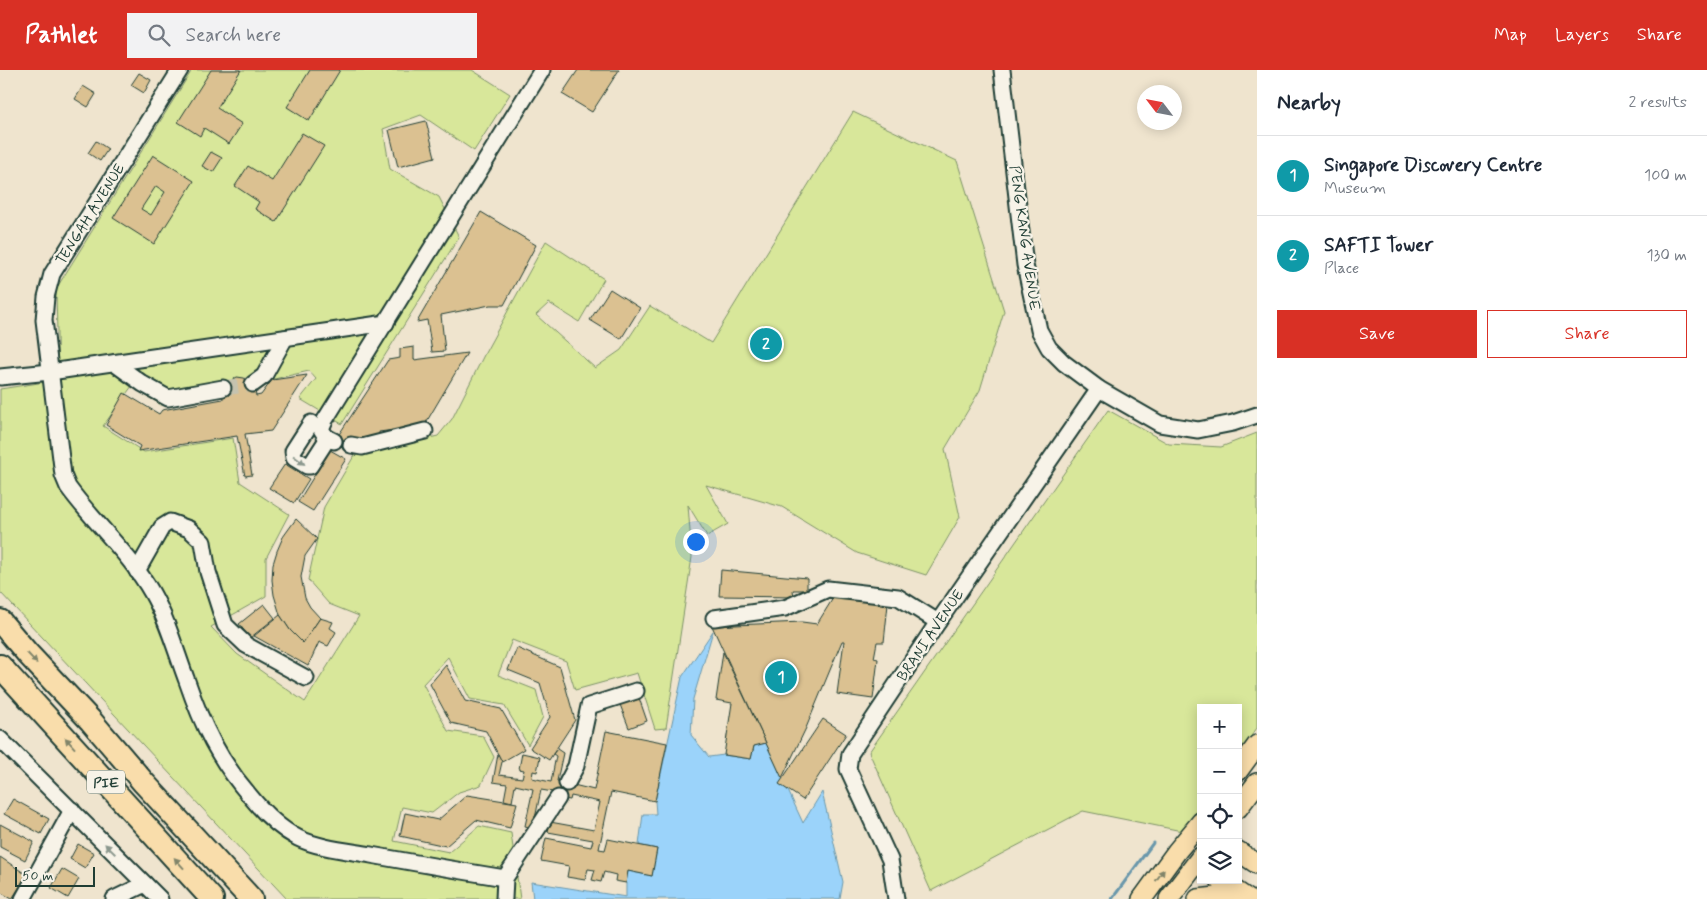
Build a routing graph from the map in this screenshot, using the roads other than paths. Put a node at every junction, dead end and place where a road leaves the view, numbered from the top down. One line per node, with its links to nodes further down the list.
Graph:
1 (180, 70): 7 (lane, TENGAH AVENUE)
2 (542, 70): 4 (lane)
3 (1002, 70): 11 (lane, PENG KANG AVENUE)
4 (386, 323): 5 (lane); 13 (lane, one-way to 4)
5 (285, 338): 6 (lane); 9 (lane)
6 (114, 363): 7 (lane); 10 (lane)
7 (50, 372): 8 (lane); 16 (lane, TENGAH AVENUE)
8 (0, 377)
9 (253, 384)
10 (223, 388)
11 (1099, 389): 12 (lane, PENG KANG AVENUE); 19 (lane, BRANI AVENUE)
12 (1257, 415)
13 (311, 423)
14 (425, 431): 15 (lane)
15 (351, 445)
16 (138, 571): 21 (lane); 37 (lane, TENGAH AVENUE)
17 (714, 618): 19 (lane)
18 (0, 621): 44 (highway, PIE, one-way to 44)
19 (938, 622): 46 (lane, BRANI AVENUE)
20 (0, 666): 43 (highway, PIE, one-way to 20)
21 (306, 678)
22 (636, 691): 26 (lane)
23 (0, 739): 30 (lane)
24 (1257, 745): 25 (main road)
25 (1242, 766)
26 (567, 783)
27 (1257, 783): 29 (main road)
28 (558, 798): 37 (lane)
29 (1242, 803)
30 (72, 810): 38 (lane, one-way to 30); 40 (lane)
31 (1197, 828): 32 (main road)
32 (1177, 851): 34 (main road); 47 (main road, one-way to 32)
33 (1242, 854): 35 (main road)
34 (1197, 862)
35 (1257, 864)
36 (1197, 865): 48 (main road)
37 (505, 878): 45 (lane)
38 (145, 884): 41 (lane); 42 (lane)
39 (1226, 884): 51 (main road)
40 (23, 899)
41 (114, 899)
42 (160, 899)
43 (212, 899)
44 (251, 899)
45 (504, 899)
46 (896, 899)
47 (1142, 899)
48 (1169, 899)
49 (1198, 899): 50 (main road)
50 (1226, 899)
51 (1248, 899)

